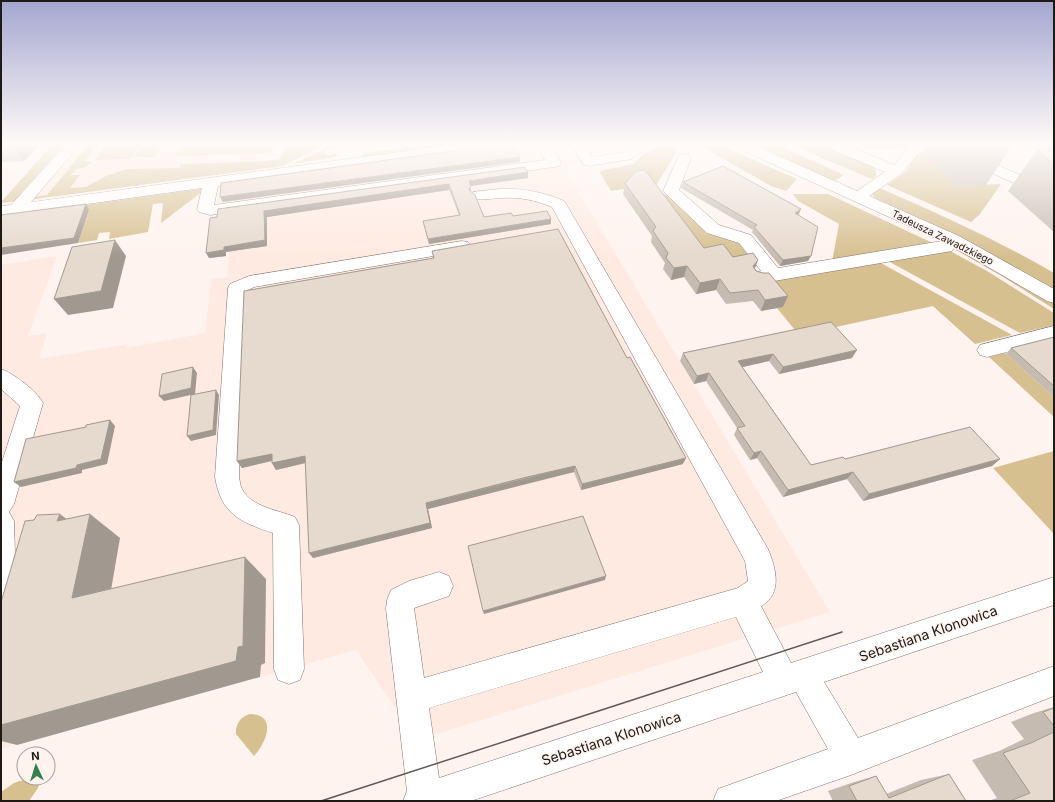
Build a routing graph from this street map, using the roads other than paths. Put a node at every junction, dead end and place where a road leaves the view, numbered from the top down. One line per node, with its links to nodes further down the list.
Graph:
1 (38, 181): 12 (street)
2 (214, 181): 8 (street)
3 (419, 181): 8 (street)
4 (675, 181): 13 (street)
5 (823, 181): 11 (street, Tadeusza Zawadzkiego)
6 (881, 181): 11 (street)
7 (1021, 181): 10 (street)
8 (211, 182): 12 (street)
9 (479, 196): 23 (street)
10 (1054, 196)
11 (858, 197): 13 (street, Tadeusza Zawadzkiego)
12 (8, 210)
13 (953, 240): 15 (street, Tadeusza Zawadzkiego)
14 (479, 243): 25 (street)
15 (1054, 297)
16 (1054, 333): 17 (street)
17 (987, 350)
18 (1, 377): 19 (street)
19 (1, 504)
20 (1, 521): 24 (street)
21 (439, 586): 28 (street)
22 (1054, 591): 26 (street, Sebastiana Klonowica)
23 (743, 601): 26 (street); 28 (street)
24 (1, 630)
25 (288, 669)
26 (793, 678): 29 (street); 30 (street, Sebastiana Klonowica)
27 (1054, 681): 29 (street)
28 (412, 697): 30 (street)
29 (851, 758): 31 (street)
30 (422, 800)
31 (730, 801)

